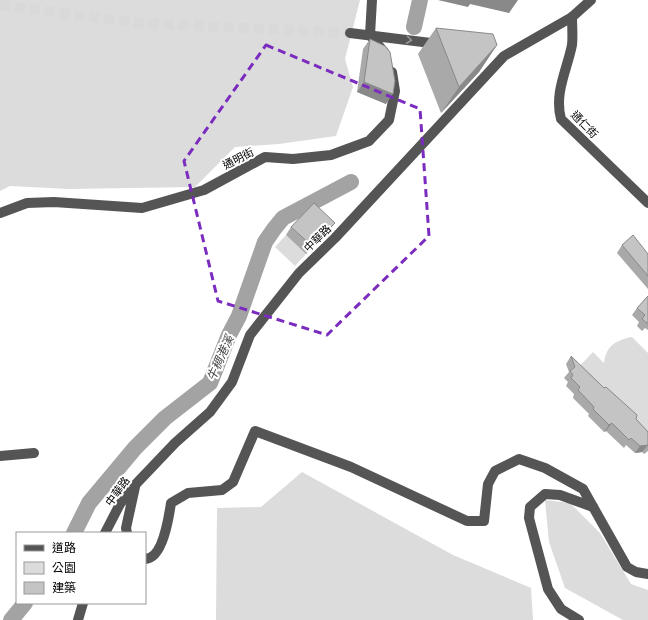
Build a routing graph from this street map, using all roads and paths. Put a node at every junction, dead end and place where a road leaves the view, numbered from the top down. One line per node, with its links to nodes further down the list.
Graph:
1 (372, 0): 5 (street)
2 (591, 0): 3 (street, 中華路)
3 (572, 17): 7 (street, 通仁街); 11 (street, 中華路)
4 (350, 33): 5 (street)
5 (370, 35): 6 (street, one-way to 6); 8 (street, 通明街)
6 (449, 45)
7 (648, 202)
8 (0, 212)
9 (34, 453): 10 (street)
10 (0, 456)
11 (135, 485): 13 (street, 中華路); 14 (street)
12 (593, 507): 15 (street); 16 (street); 19 (street)
13 (106, 532)
14 (127, 532)
15 (146, 558)
16 (648, 574)
17 (83, 604): 18 (street)
18 (78, 620)
19 (579, 620)

